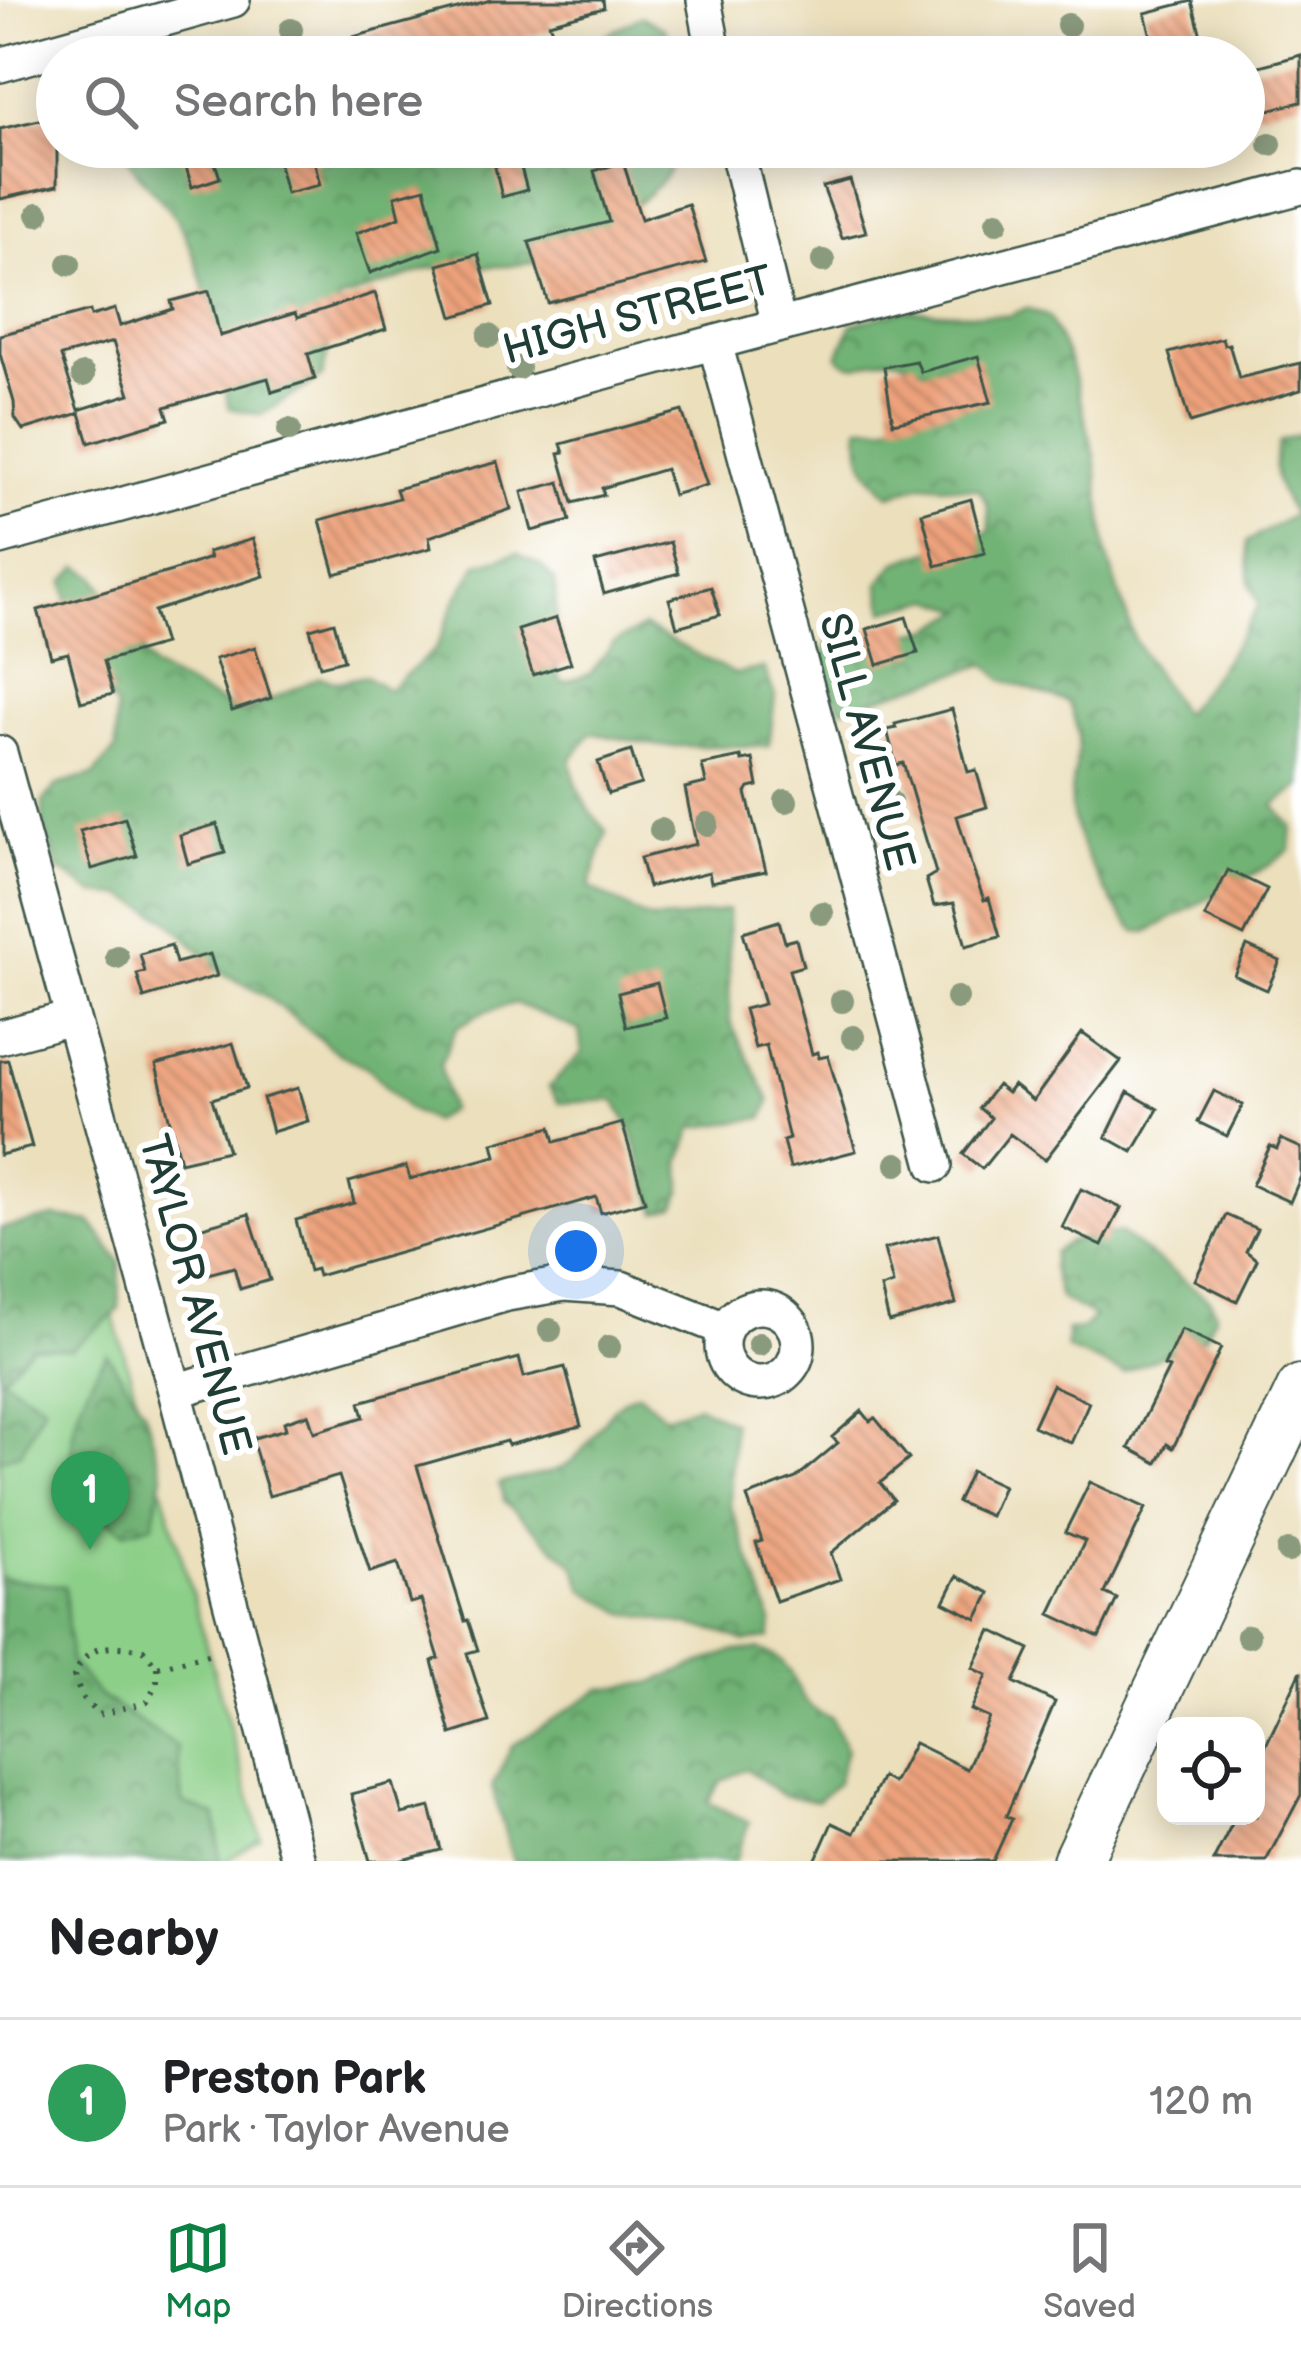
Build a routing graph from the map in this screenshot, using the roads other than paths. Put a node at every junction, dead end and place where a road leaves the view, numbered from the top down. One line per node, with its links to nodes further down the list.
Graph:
1 (233, 0): 3 (street)
2 (704, 0): 4 (street)
3 (104, 36)
4 (711, 36)
5 (36, 55): 6 (street)
6 (0, 65)
7 (741, 168): 9 (street)
8 (1301, 187): 9 (street, HIGH STREET)
9 (778, 325): 10 (street, HIGH STREET)
10 (715, 343): 11 (street, HIGH STREET); 15 (street, SILL AVENUE)
11 (0, 538)
12 (0, 753): 13 (street, TAYLOR AVENUE)
13 (71, 1018): 14 (street); 18 (street, TAYLOR AVENUE)
14 (0, 1036)
15 (935, 1165)
16 (725, 1329): 18 (street)
17 (1301, 1389): 20 (street)
18 (175, 1391): 19 (street, TAYLOR AVENUE)
19 (298, 1861)
20 (1077, 1861)

